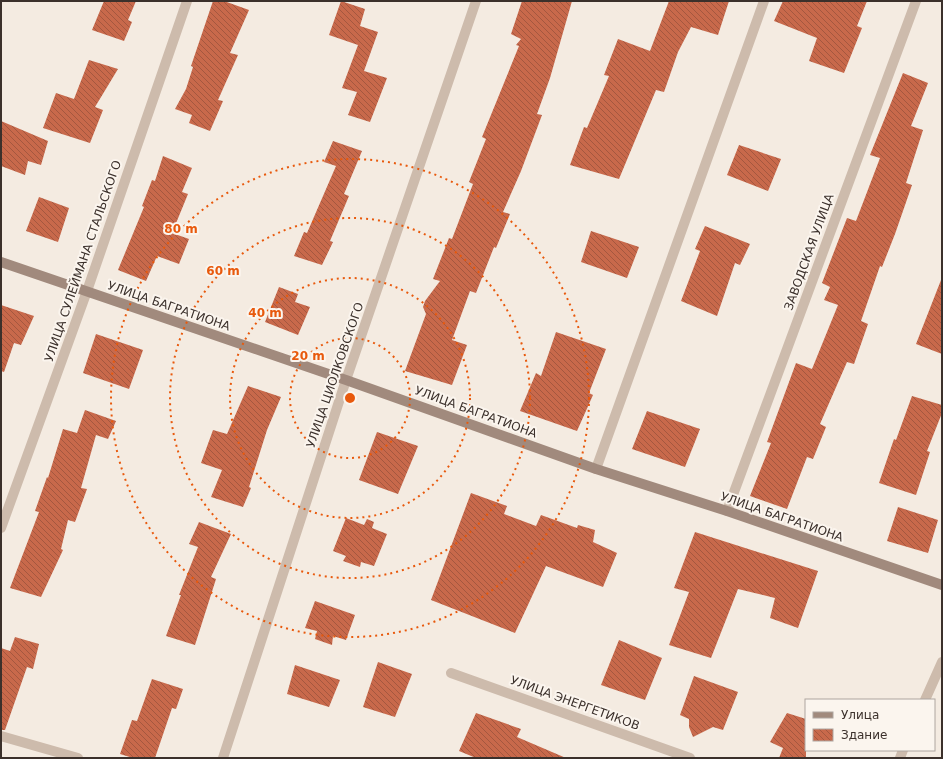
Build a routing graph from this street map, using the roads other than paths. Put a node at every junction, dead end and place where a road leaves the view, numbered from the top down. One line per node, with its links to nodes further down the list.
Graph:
1 (187, 1): 6 (street, УЛИЦА СУЛЕЙМАНА СТАЛЬСКОГО)
2 (476, 1): 7 (street, УЛИЦА ЦИОЛКОВСКОГО)
3 (764, 1): 8 (street)
4 (916, 1): 9 (street, ЗАВОДСКАЯ УЛИЦА)
5 (1, 262): 6 (street, УЛИЦА БАГРАТИОНА)
6 (87, 291): 7 (street, УЛИЦА БАГРАТИОНА); 10 (street, УЛИЦА СУЛЕЙМАНА СТАЛЬСКОГО)
7 (346, 380): 8 (street, УЛИЦА БАГРАТИОНА); 17 (street, УЛИЦА ЦИОЛКОВСКОГО)
8 (596, 469): 9 (street, УЛИЦА БАГРАТИОНА)
9 (727, 511): 11 (street, УЛИЦА БАГРАТИОНА)
10 (1, 528)
11 (942, 585)
12 (942, 662): 14 (street)
13 (452, 673): 18 (street, УЛИЦА ЭНЕРГЕТИКОВ)
14 (925, 699)
15 (1, 736): 16 (street)
16 (78, 758)
17 (223, 758)
18 (690, 758)

